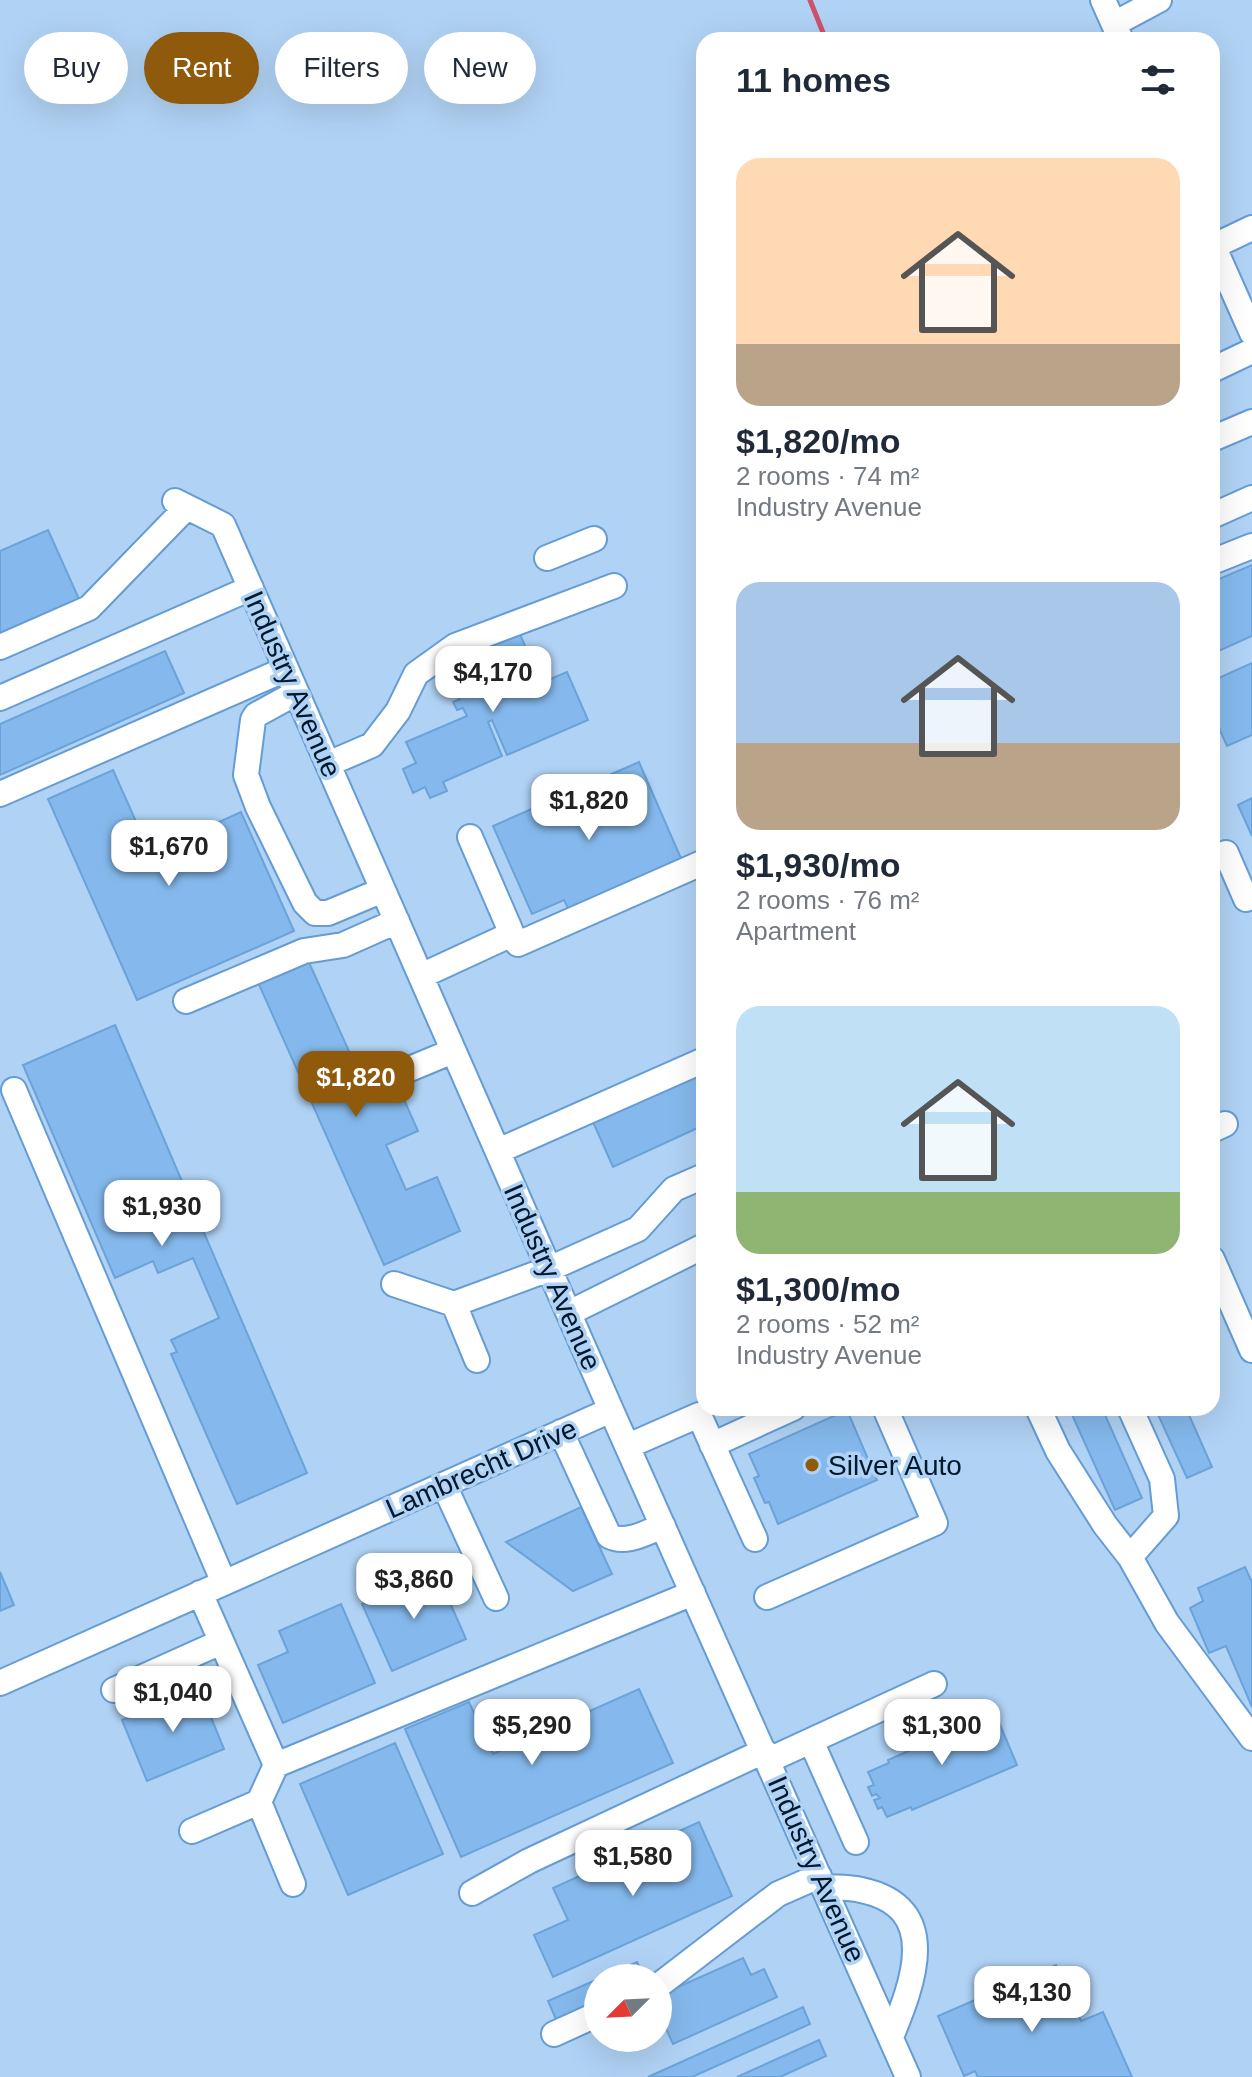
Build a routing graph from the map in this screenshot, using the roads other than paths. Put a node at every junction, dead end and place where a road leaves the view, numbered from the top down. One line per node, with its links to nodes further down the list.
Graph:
1 (1103, 0): 3 (street)
2 (1159, 0): 3 (street)
3 (1117, 32)
4 (1252, 228): 5 (street)
5 (1220, 242)
6 (1222, 292): 7 (street)
7 (1252, 333)
8 (1252, 351): 9 (street)
9 (1220, 366)
10 (1252, 422): 11 (street)
11 (1220, 436)
12 (1252, 498): 13 (street)
13 (1220, 512)
14 (594, 539): 16 (street)
15 (1252, 546): 17 (street)
16 (547, 558)
17 (1220, 559)
18 (614, 586): 24 (street)
19 (251, 588): 20 (street, Industry Avenue); 21 (street, Industry Avenue); 23 (street)
20 (0, 647)
21 (286, 669): 22 (street, Industry Avenue); 25 (street)
22 (296, 693): 24 (street, Industry Avenue); 29 (street)
23 (0, 698)
24 (328, 764): 29 (street, Industry Avenue)
25 (0, 794)
26 (470, 837): 32 (street)
27 (1220, 856): 30 (street)
28 (696, 866): 32 (street)
29 (383, 890): 31 (street, Industry Avenue)
30 (1252, 896)
31 (397, 921): 33 (street, Industry Avenue); 34 (street)
32 (512, 934): 33 (street)
33 (421, 976): 35 (street, Industry Avenue)
34 (186, 1001)
35 (453, 1051): 37 (street); 39 (street, Industry Avenue)
36 (696, 1064): 39 (street)
37 (400, 1073)
38 (14, 1090): 63 (street)
39 (498, 1151): 42 (street, Industry Avenue)
40 (696, 1179): 42 (street)
41 (696, 1250): 46 (street)
42 (549, 1269): 45 (street); 46 (street, Industry Avenue)
43 (1220, 1277): 47 (street)
44 (394, 1284): 45 (street)
45 (454, 1304): 48 (street)
46 (569, 1313): 49 (street, Industry Avenue)
47 (1252, 1350)
48 (477, 1360)
49 (611, 1410): 56 (street, Lambrecht Drive); 58 (street, Industry Avenue)
50 (697, 1416): 58 (street)
51 (699, 1416): 57 (street)
52 (775, 1416): 57 (street)
53 (888, 1416): 66 (street)
54 (1042, 1416): 62 (street)
55 (1134, 1416): 62 (street)
56 (561, 1432): 59 (street, Lambrecht Drive); 60 (street)
57 (712, 1445): 61 (street)
58 (628, 1446): 60 (street, Industry Avenue)
59 (444, 1485): 63 (street, Lambrecht Drive); 67 (street)
60 (663, 1526): 65 (street, Industry Avenue)
61 (755, 1539)
62 (1130, 1557): 72 (street)
63 (224, 1583): 64 (street, Lambrecht Drive)
64 (200, 1593): 68 (street); 69 (street, Lambrecht Drive)
65 (693, 1593): 74 (street, Industry Avenue); 75 (street)
66 (767, 1597)
67 (496, 1598)
68 (221, 1642): 71 (street); 75 (street)
69 (0, 1683)
70 (934, 1684): 73 (street)
71 (114, 1690)
72 (1252, 1738)
73 (811, 1741): 74 (street); 78 (street)
74 (766, 1756): 79 (street, Industry Avenue); 81 (street)
75 (276, 1765): 76 (street)
76 (259, 1802): 77 (street); 80 (street)
77 (192, 1831)
78 (856, 1842)
79 (821, 1881): 82 (street); 85 (street, Industry Avenue); 85 (street)
80 (293, 1884)
81 (472, 1893)
82 (672, 1975)
83 (584, 2020): 84 (street)
84 (554, 2034)
85 (891, 2037): 86 (street, Industry Avenue)
86 (908, 2077)

